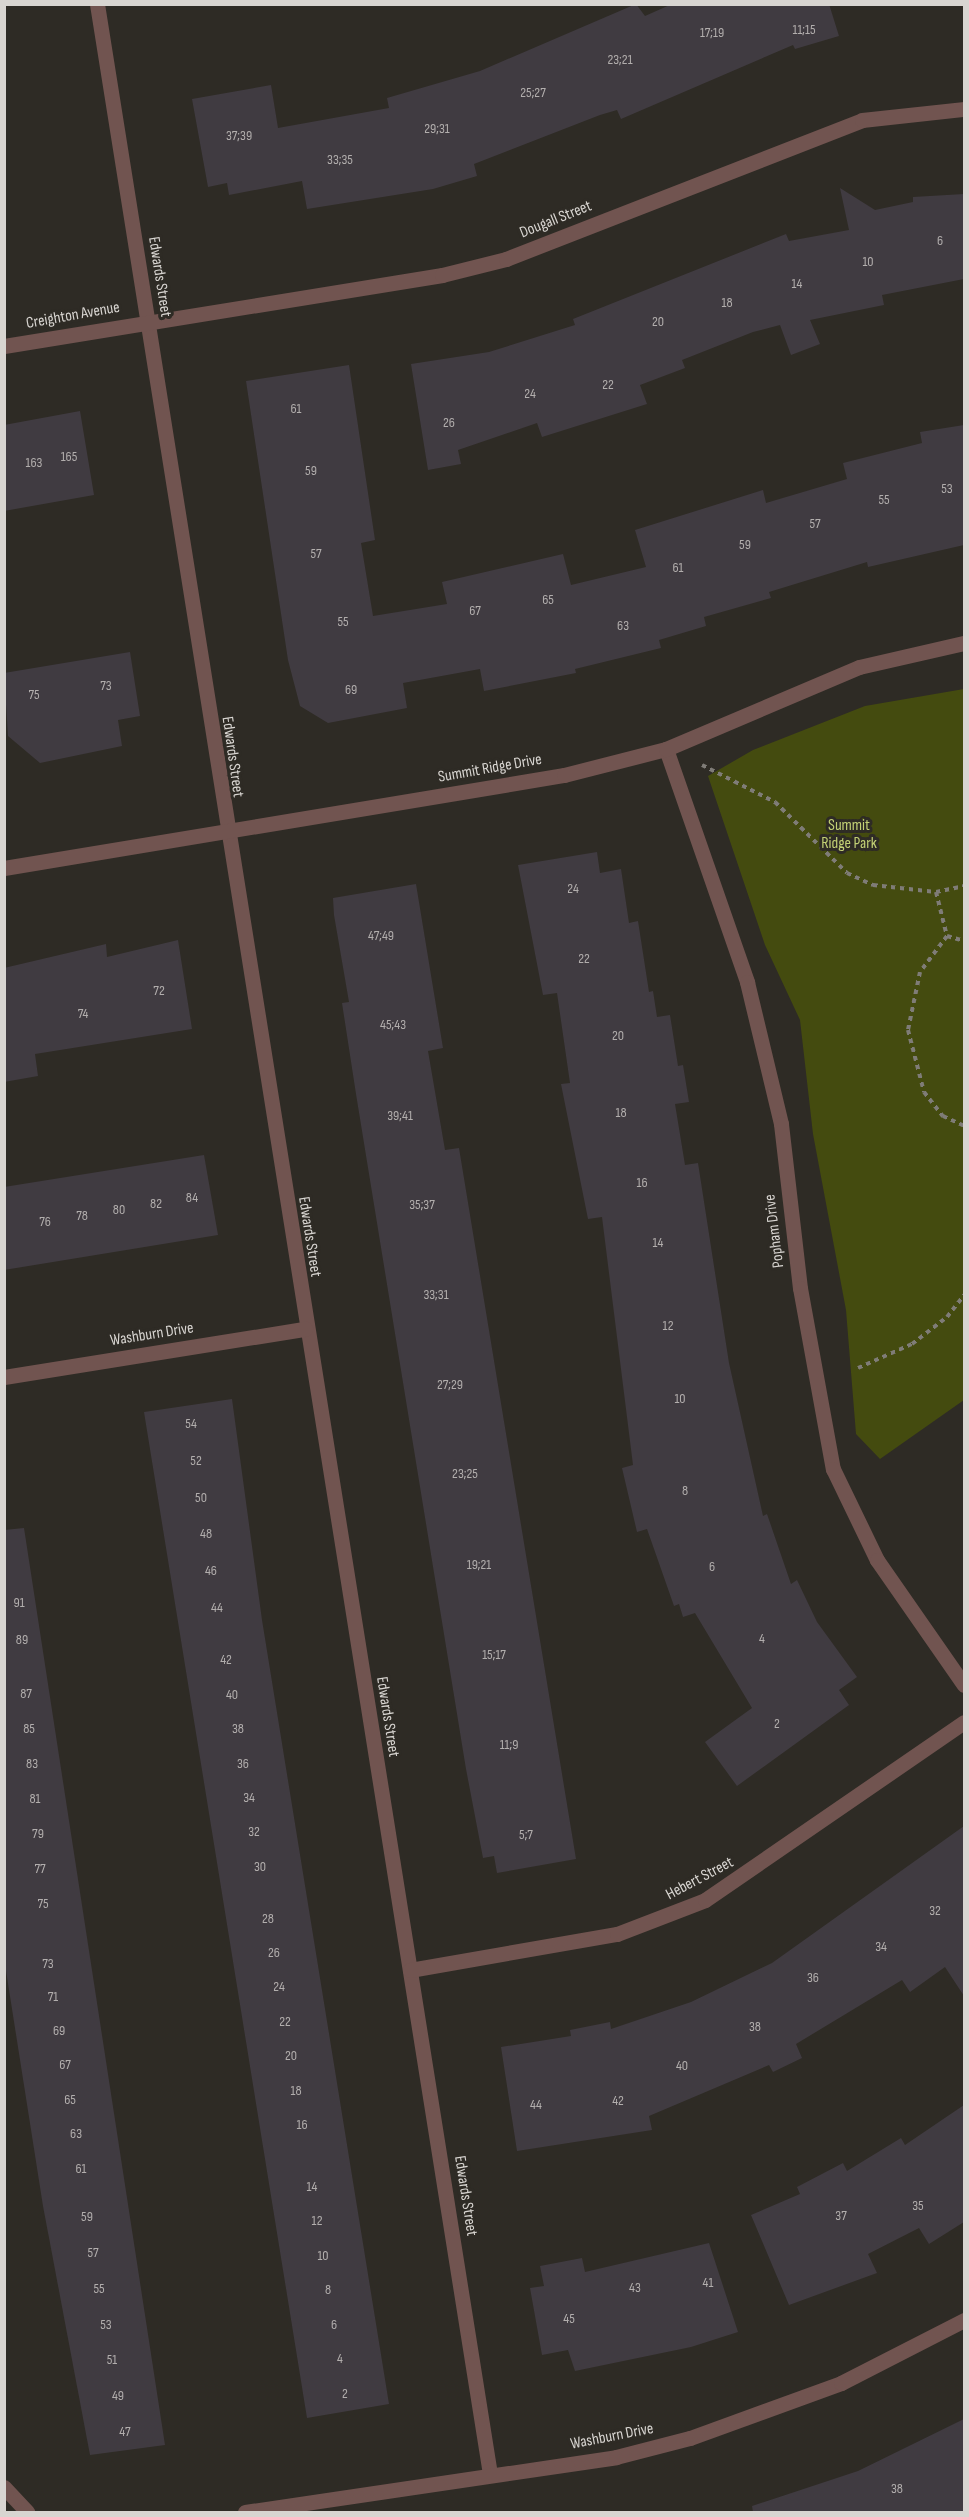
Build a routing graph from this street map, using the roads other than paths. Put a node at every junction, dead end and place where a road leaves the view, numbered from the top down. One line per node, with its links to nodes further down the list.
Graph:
1 (97, 4): 3 (street, Edwards Street)
2 (964, 109): 3 (street, Dougall Street)
3 (148, 321): 4 (street, Creighton Avenue); 7 (street, Edwards Street)
4 (4, 346)
5 (964, 643): 6 (street, Summit Ridge Drive)
6 (666, 749): 7 (street, Summit Ridge Drive); 11 (street, Popham Drive)
7 (225, 832): 8 (street, Summit Ridge Drive); 9 (street, Edwards Street)
8 (4, 868)
9 (305, 1329): 10 (street, Washburn Drive); 13 (street, Edwards Street)
10 (4, 1377)
11 (964, 1685)
12 (964, 1722): 13 (street, Hebert Street)
13 (410, 1970): 15 (street, Edwards Street)
14 (964, 2320): 15 (street, Washburn Drive)
15 (490, 2474): 18 (street, Washburn Drive)
16 (4, 2487): 17 (street)
17 (27, 2512)
18 (245, 2512)

